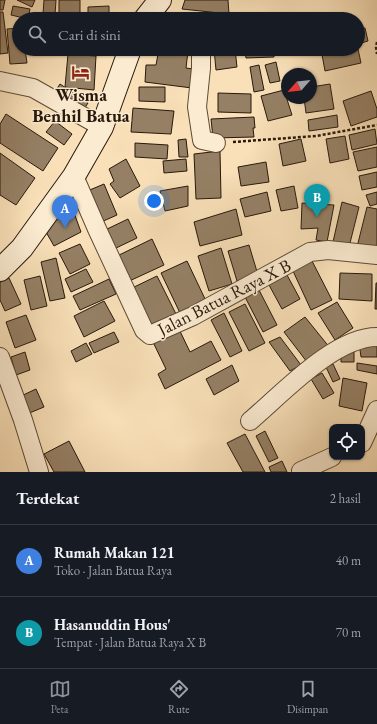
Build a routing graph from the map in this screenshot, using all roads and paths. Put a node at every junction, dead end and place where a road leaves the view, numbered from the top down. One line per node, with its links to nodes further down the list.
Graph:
1 (160, 0): 2 (main road)
2 (151, 12)
3 (377, 42): 4 (path)
4 (377, 54)
5 (127, 56): 9 (main road)
6 (201, 56): 10 (street)
7 (0, 81): 9 (street)
8 (377, 125): 10 (path)
9 (102, 127): 11 (main road)
10 (216, 143)
11 (74, 176): 12 (street, Jalan Batua Raya X B); 13 (main road)
12 (377, 255)
13 (0, 270)
14 (377, 337): 17 (street)
15 (0, 357): 21 (street)
16 (377, 410): 18 (street)
17 (250, 421)
18 (365, 436)
19 (329, 458): 20 (street)
20 (301, 471)
21 (39, 472)

